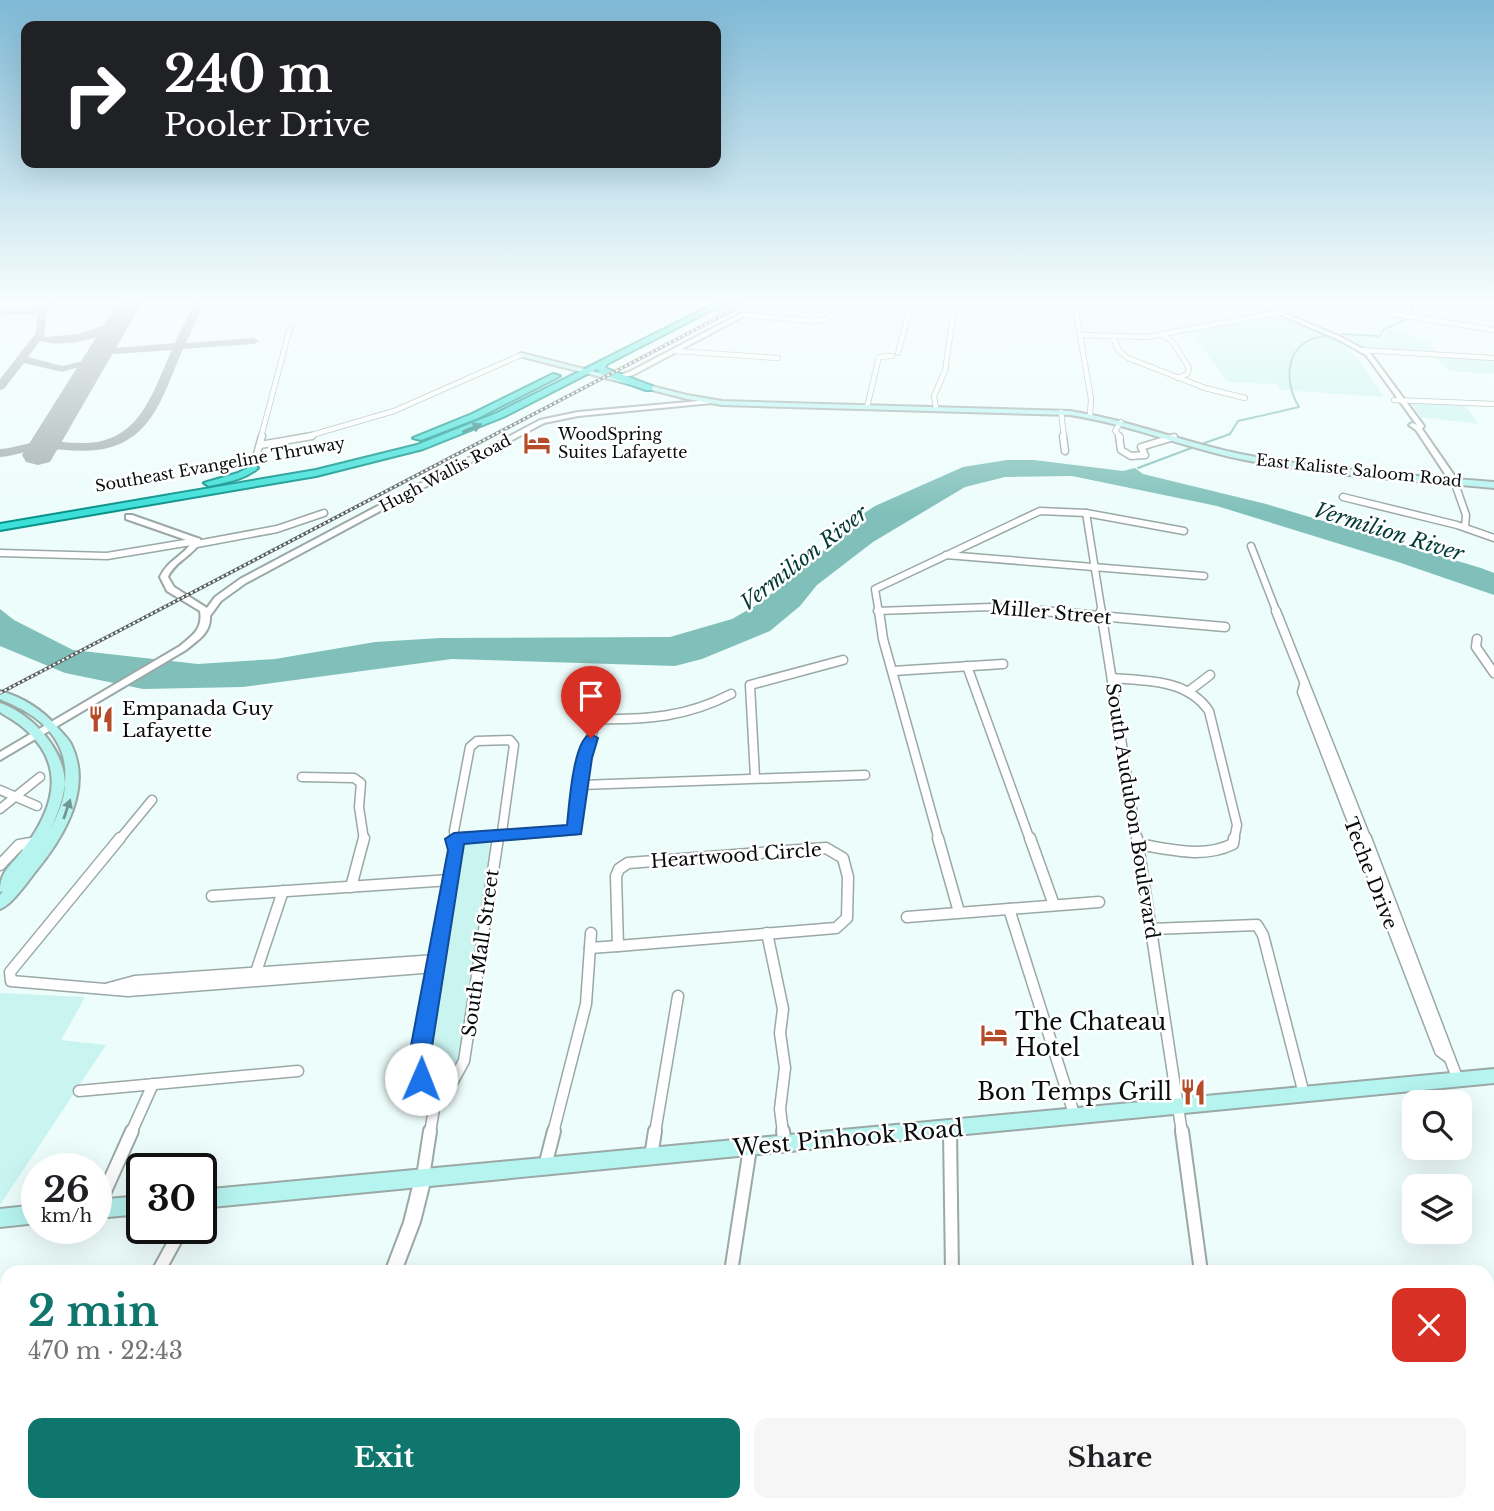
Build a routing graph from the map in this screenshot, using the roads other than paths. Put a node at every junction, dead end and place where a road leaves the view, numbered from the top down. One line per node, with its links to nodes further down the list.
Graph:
1 (279, 372): 32 (street)
2 (483, 372): 32 (street)
3 (575, 372): 34 (highway, Southeast Evangeline Thruway)
4 (576, 372): 19 (highway)
5 (584, 372): 14 (main road, East Kaliste Saloom Road)
6 (608, 372): 15 (highway)
7 (635, 372): 15 (street)
8 (876, 372): 26 (street)
9 (945, 372): 27 (street)
10 (1086, 372): 29 (street)
11 (1162, 372): 16 (street)
12 (1377, 372): 22 (street)
13 (1188, 374): 16 (street); 17 (street)
14 (602, 376): 18 (main road, East Kaliste Saloom Road); 19 (highway)
15 (626, 376): 18 (highway)
16 (1178, 378): 17 (street)
17 (1197, 385): 21 (street)
18 (649, 388): 20 (main road, East Kaliste Saloom Road)
19 (549, 390): 36 (highway, one-way to 19)
20 (668, 393): 23 (main road, East Kaliste Saloom Road); 25 (street)
21 (1245, 398)
22 (1398, 400): 24 (street); 35 (street)
23 (710, 402): 25 (street, Hugh Wallis Road); 26 (main road, East Kaliste Saloom Road)
24 (1494, 404)
25 (666, 405): 56 (street, Hugh Wallis Road)
26 (867, 407): 27 (main road, East Kaliste Saloom Road)
27 (936, 409): 28 (main road, East Kaliste Saloom Road)
28 (1061, 412): 29 (main road, East Kaliste Saloom Road); 33 (street)
29 (1090, 415): 30 (main road, East Kaliste Saloom Road)
30 (1121, 422): 31 (main road, East Kaliste Saloom Road); 31 (street)
31 (1174, 438): 35 (main road, East Kaliste Saloom Road)
32 (260, 445): 34 (street)
33 (1065, 451)
34 (254, 472): 36 (highway); 38 (highway)
35 (1454, 481): 37 (main road, East Kaliste Saloom Road); 47 (street)
36 (231, 485): 38 (highway, Southeast Evangeline Thruway); 40 (highway)
37 (1494, 485)
38 (187, 488): 45 (highway, Southeast Evangeline Thruway)
39 (1343, 497): 47 (street)
40 (138, 504): 43 (highway); 44 (highway)
41 (324, 513): 50 (street)
42 (1086, 513): 48 (street); 53 (street); 54 (street, South Audubon Boulevard)
43 (71, 515): 44 (highway); 46 (highway)
44 (129, 517): 50 (street)
45 (0, 519)
46 (0, 527)
47 (1465, 527): 49 (street)
48 (1184, 531)
49 (1494, 538)
50 (197, 542): 52 (street); 57 (street)
51 (1251, 546): 113 (street, Teche Drive)
52 (0, 553)
53 (943, 555): 54 (street); 58 (street)
54 (1094, 567): 55 (street); 60 (street, South Audubon Boulevard)
55 (1204, 576)
56 (219, 598): 57 (street); 59 (street, Hugh Wallis Road)
57 (197, 603): 59 (street)
58 (877, 611): 60 (street, Miller Street); 66 (street)
59 (206, 615): 74 (street, Hugh Wallis Road)
60 (1102, 617): 61 (street, Miller Street); 69 (street, South Audubon Boulevard)
61 (1225, 627)
62 (1477, 639): 67 (street)
63 (843, 660): 78 (street)
64 (1003, 664): 65 (street)
65 (967, 666): 66 (street); 99 (street)
66 (893, 671): 101 (street)
67 (1494, 674)
68 (1210, 675): 70 (street)
69 (1112, 678): 70 (street); 90 (street, South Audubon Boulevard)
70 (1189, 691): 90 (street)
71 (0, 694): 74 (main road)
72 (731, 694): 80 (street)
73 (0, 707): 74 (main road)
74 (46, 730): 75 (street, Hugh Wallis Road); 88 (main road, one-way to 74); 89 (main road)
75 (0, 757)
76 (866, 775): 78 (street)
77 (40, 777): 82 (street)
78 (755, 777): 80 (street)
79 (302, 778): 94 (street)
80 (581, 785): 86 (street)
81 (0, 790): 82 (street)
82 (15, 797): 84 (street); 85 (street)
83 (152, 800): 109 (street)
84 (37, 806)
85 (0, 809)
86 (500, 836): 87 (street); 87 (street, South Mall Street); 115 (street, South Mall Street)
87 (454, 839): 92 (street)
88 (52, 841): 89 (main road); 98 (main road)
89 (37, 842): 91 (street); 93 (main road)
90 (1137, 844): 103 (street, South Audubon Boulevard)
91 (0, 865)
92 (450, 880): 94 (street); 108 (street)
93 (0, 887)
94 (351, 887): 95 (street)
95 (283, 891): 96 (street); 109 (street)
96 (212, 896)
97 (1099, 902): 99 (street)
98 (0, 904)
99 (1054, 905): 100 (street)
100 (1009, 909): 101 (street); 119 (street)
101 (959, 912): 102 (street)
102 (907, 917)
103 (1151, 929): 117 (street); 118 (street, South Audubon Boulevard)
104 (591, 933): 107 (street)
105 (767, 933): 106 (street, Heartwood Circle); 106 (street, Heartwood Circle); 121 (street)
106 (618, 946): 107 (street, Heartwood Circle)
107 (590, 948): 124 (street)
108 (435, 963): 109 (street); 115 (street)
109 (255, 976)
110 (678, 996): 123 (street)
111 (298, 1071): 114 (street)
112 (1494, 1076): 113 (main road, West Pinhook Road)
113 (1458, 1080): 117 (main road, West Pinhook Road)
114 (153, 1084): 116 (street); 125 (street)
115 (437, 1090): 126 (street)
116 (79, 1091)
117 (1304, 1094): 118 (main road, West Pinhook Road)
118 (1179, 1108): 119 (main road, West Pinhook Road); 135 (street, South Audubon Boulevard)
119 (1075, 1116): 120 (main road, West Pinhook Road)
120 (950, 1129): 121 (main road, West Pinhook Road); 134 (street)
121 (785, 1145): 122 (main road, West Pinhook Road)
122 (750, 1148): 123 (main road, West Pinhook Road); 133 (street)
123 (651, 1157): 124 (main road, West Pinhook Road)
124 (545, 1166): 126 (main road, West Pinhook Road)
125 (112, 1176)
126 (423, 1178): 127 (main road, West Pinhook Road); 132 (street)
127 (217, 1197)
128 (21, 1216): 129 (main road)
129 (0, 1218)
130 (173, 1244): 131 (street)
131 (162, 1265)
132 (396, 1265)
133 (732, 1265)
134 (952, 1265)
135 (1200, 1265)

